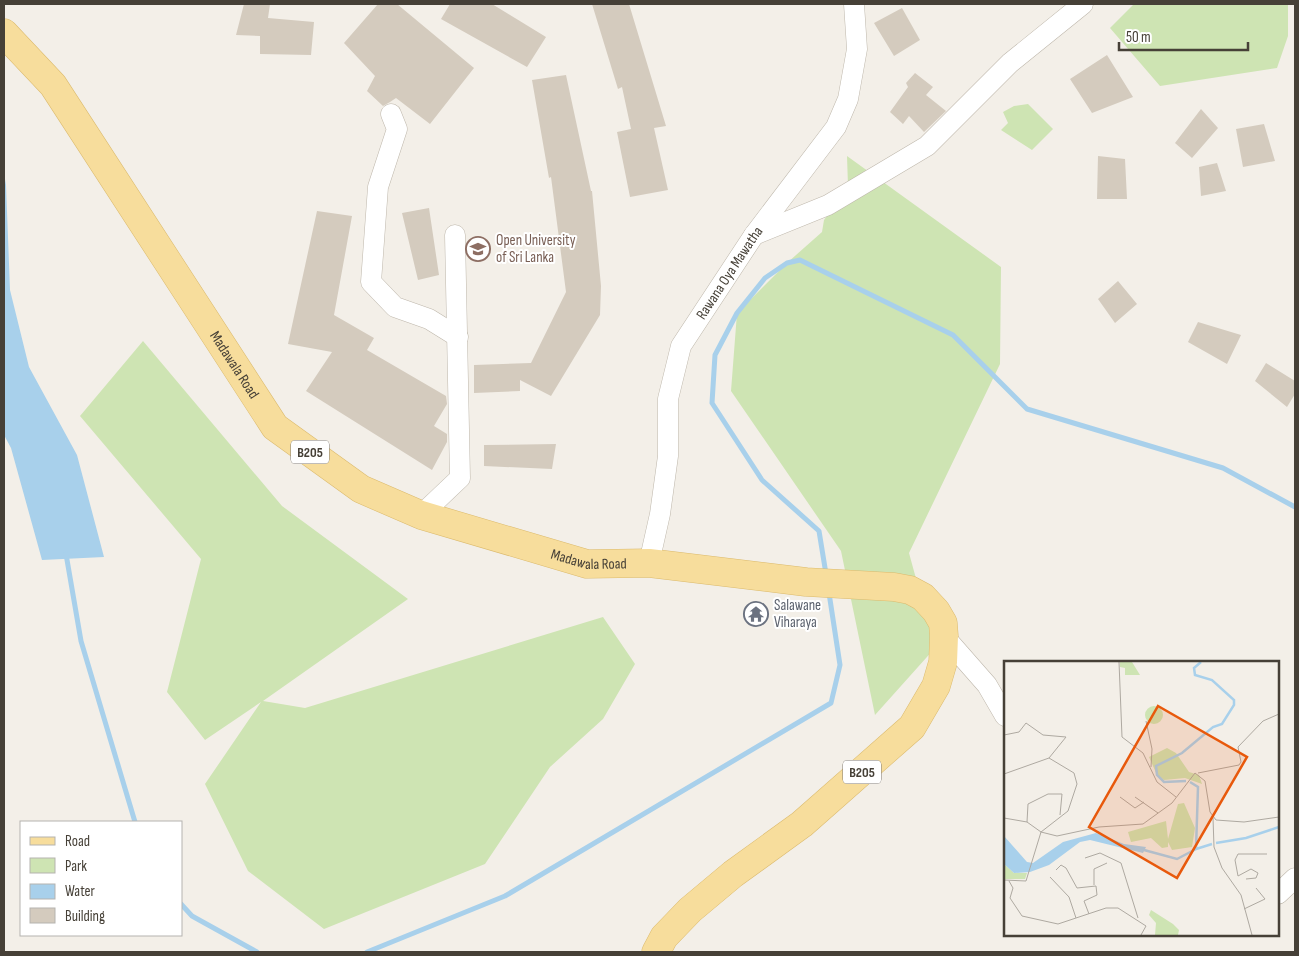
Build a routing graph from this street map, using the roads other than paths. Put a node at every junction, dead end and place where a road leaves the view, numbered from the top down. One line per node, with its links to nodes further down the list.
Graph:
1 (854, 4): 5 (street, Rawana Oya Mawatha)
2 (1083, 4): 5 (street)
3 (4, 32): 8 (main road, Madawala Road / B205)
4 (391, 114): 7 (street)
5 (754, 235): 9 (street, Rawana Oya Mawatha)
6 (455, 236): 7 (street)
7 (458, 337): 8 (street)
8 (421, 515): 9 (main road, Madawala Road / B205)
9 (649, 563): 10 (main road, Madawala Road / B205)
10 (944, 636): 11 (street); 14 (main road, Madawala Road / B205)
11 (1004, 714)
12 (1295, 878): 13 (street)
13 (1279, 893)
14 (656, 952)

